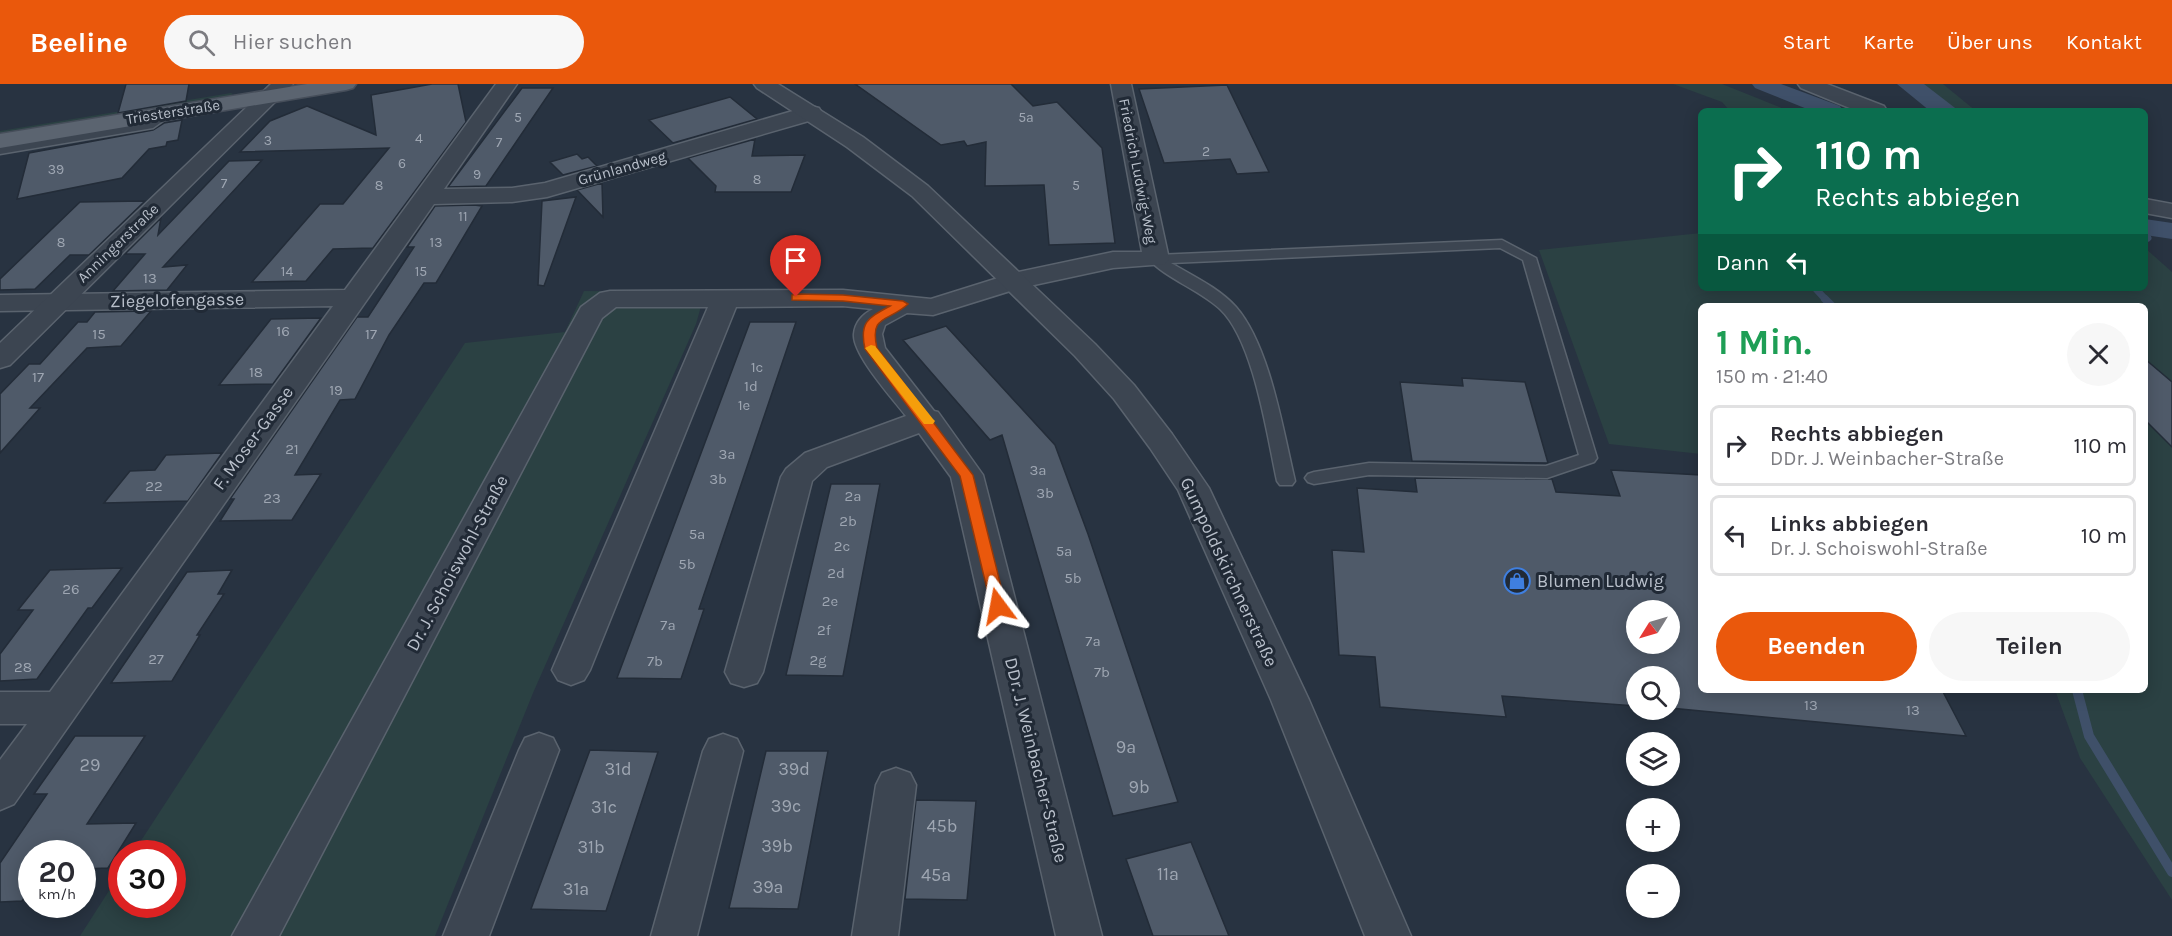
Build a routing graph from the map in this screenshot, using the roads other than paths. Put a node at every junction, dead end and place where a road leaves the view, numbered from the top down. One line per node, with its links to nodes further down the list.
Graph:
1 (346, 84): 6 (main road, Triesterstraße)
2 (507, 84): 14 (street, F. Moser-Gasse)
3 (764, 84): 9 (street, Gumpoldskirchnerstraße)
4 (1121, 84): 17 (street, Friedrich Ludwig-Weg)
5 (1808, 84): 7 (street)
6 (274, 88): 8 (main road, Triesterstraße); 10 (main road, Triesterstraße); 11 (street, Anningerstraße)
7 (1868, 108)
8 (171, 113): 11 (street); 12 (main road, Triesterstraße); 13 (lane)
9 (811, 113): 14 (street, Grünlandweg); 18 (street, Gumpoldskirchnerstraße)
10 (0, 127)
11 (237, 127): 21 (street, Anningerstraße)
12 (0, 141)
13 (0, 150)
14 (428, 197): 20 (street, F. Moser-Gasse)
15 (2148, 207): 16 (street)
16 (2172, 211)
17 (1156, 259): 18 (street, Friedrich Ludwig-Weg); 26 (lane); 27 (lane)
18 (1014, 281): 23 (street, Dr. J. Schoiswohl-Straße); 41 (street, Gumpoldskirchnerstraße)
19 (726, 297): 23 (street, Dr. J. Schoiswohl-Straße); 28 (street); 36 (street, Dr. J. Schoiswohl-Straße)
20 (354, 298): 21 (street, Ziegelofengasse); 31 (street, F. Moser-Gasse)
21 (58, 302): 22 (street, Ziegelofengasse); 24 (street, Anningerstraße)
22 (0, 303)
23 (903, 304): 25 (street, DDr. J. Weinbacher-Straße)
24 (0, 359)
25 (927, 419): 29 (street); 40 (street, DDr. J. Weinbacher-Straße)
26 (1314, 478)
27 (1286, 481)
28 (571, 670)
29 (744, 672)
30 (0, 708): 31 (street)
31 (60, 708): 35 (street, F. Moser-Gasse)
32 (539, 750): 37 (street)
33 (723, 752): 38 (street)
34 (896, 785): 39 (street)
35 (0, 792)
36 (255, 936)
37 (466, 936)
38 (674, 936)
39 (875, 936)
40 (1079, 936)
41 (1388, 936)

